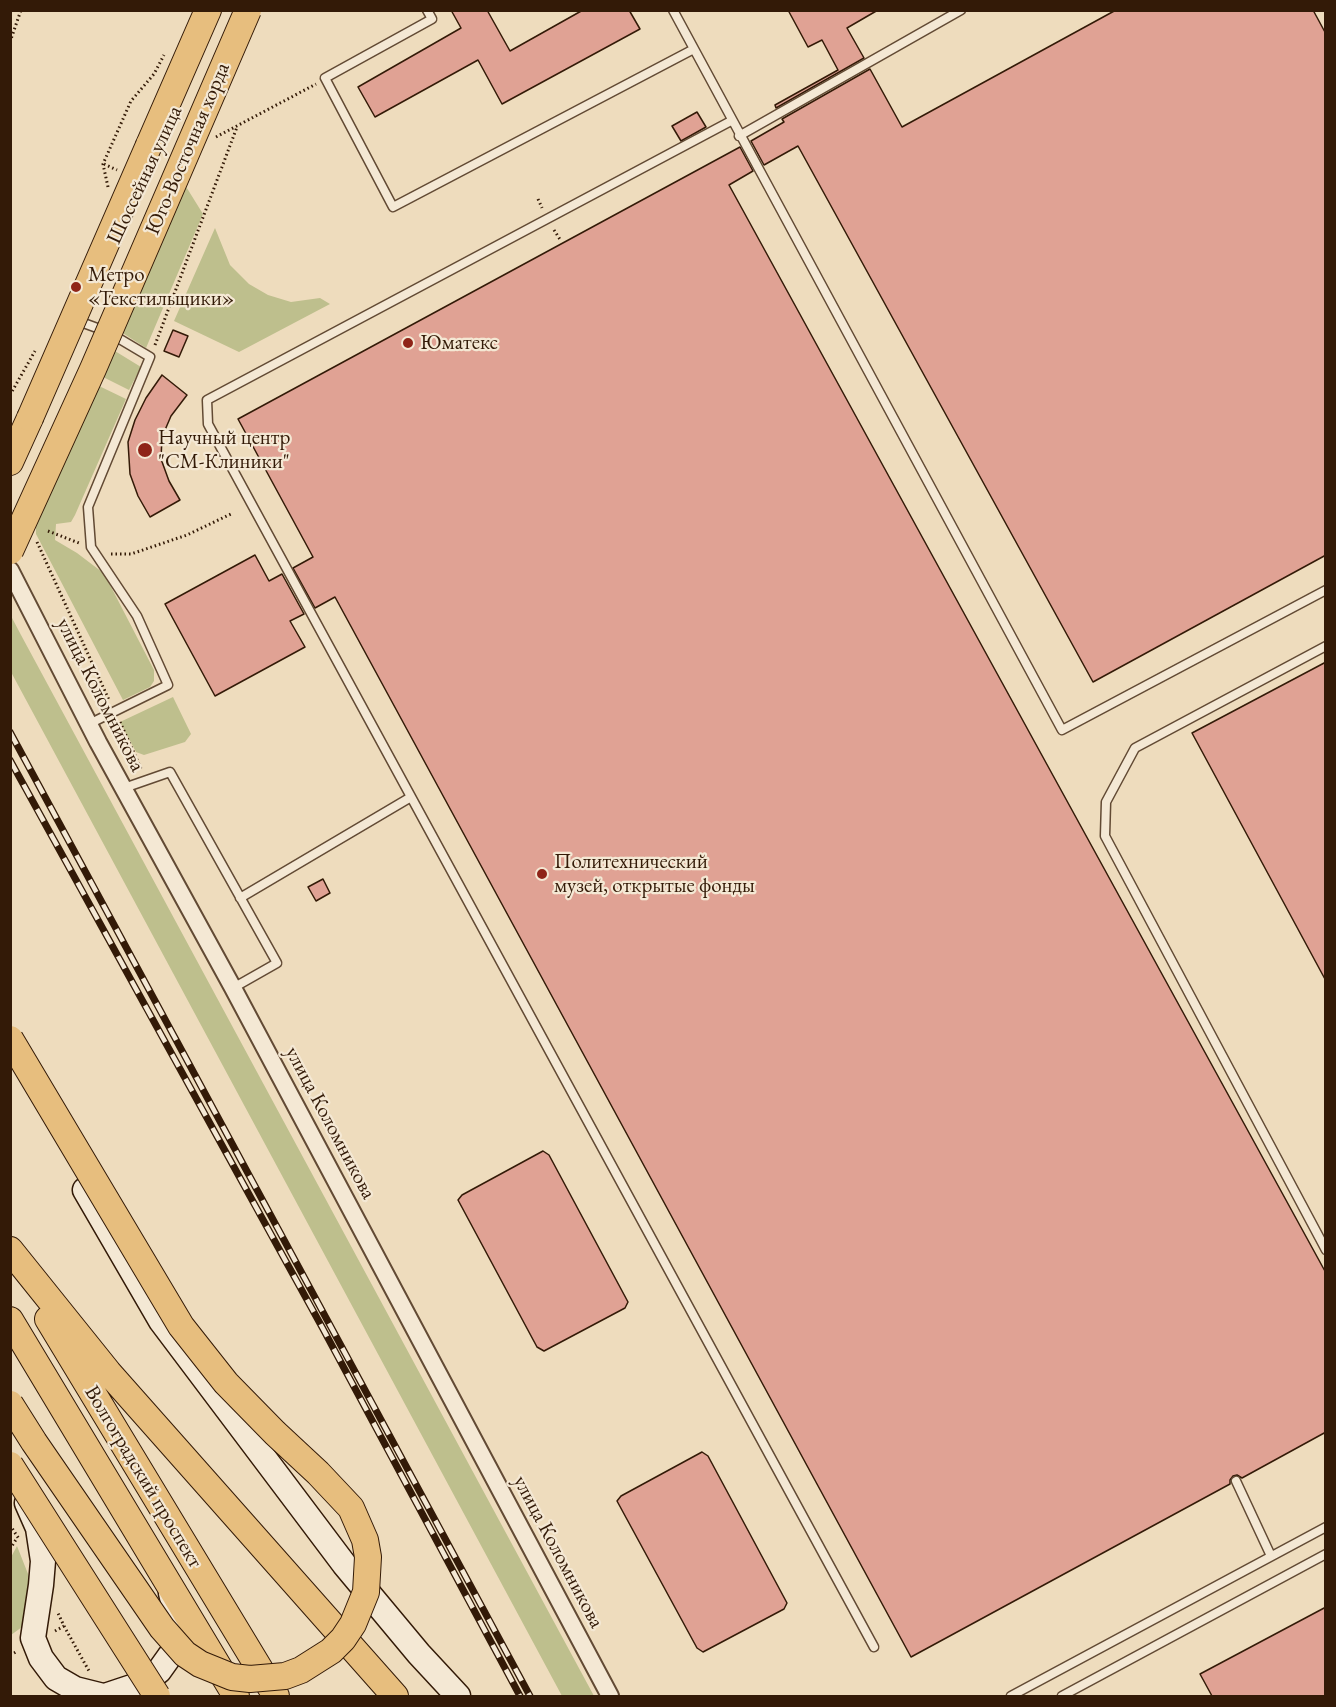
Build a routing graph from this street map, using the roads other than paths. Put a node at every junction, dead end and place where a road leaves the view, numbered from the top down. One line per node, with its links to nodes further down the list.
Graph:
1 (208, 10): 11 (main road, Юго-Восточная хорда, bridge)
2 (220, 10): 10 (main road, Шоссейная улица)
3 (248, 10): 15 (main road, Юго-Восточная хорда, bridge)
4 (427, 10): 7 (lane)
5 (673, 10): 7 (lane)
6 (961, 10): 9 (lane)
7 (692, 50): 8 (lane)
8 (731, 121): 9 (lane); 21 (lane)
9 (739, 136): 17 (lane)
10 (78, 321): 14 (main road, Шоссейная улица); 19 (lane)
11 (30, 418): 12 (main road); 13 (main road, Юго-Восточная хорда)
12 (10, 445)
13 (10, 462)
14 (10, 470)
15 (10, 551)
16 (10, 570): 19 (street, улица Коломникова)
17 (1326, 590)
18 (1326, 646): 27 (lane)
19 (89, 724): 20 (street, улица Коломникова)
20 (124, 788): 22 (lane); 23 (street, улица Коломникова)
21 (411, 797): 22 (lane); 38 (lane)
22 (240, 898): 23 (lane)
23 (233, 988): 46 (street, улица Коломникова)
24 (10, 1039): 30 (main road, bridge)
25 (10, 1060): 45 (main road)
26 (10, 1250): 44 (main road)
27 (1326, 1250)
28 (10, 1257): 43 (main road, Волгоградский проспект)
29 (10, 1320): 37 (main road, Волгоградский проспект)
30 (10, 1404)
31 (10, 1465): 40 (main road, bridge)
32 (10, 1472): 39 (main road)
33 (1236, 1481): 36 (lane)
34 (1326, 1527): 36 (lane)
35 (1326, 1554): 48 (lane)
36 (1271, 1556): 47 (lane)
37 (169, 1585): 39 (main road); 42 (main road, Волгоградский проспект)
38 (874, 1647)
39 (98, 1693): 41 (main road)
40 (157, 1696)
41 (171, 1696)
42 (236, 1696)
43 (276, 1696)
44 (395, 1696)
45 (458, 1696)
46 (610, 1696)
47 (1011, 1696)
48 (1062, 1696)

